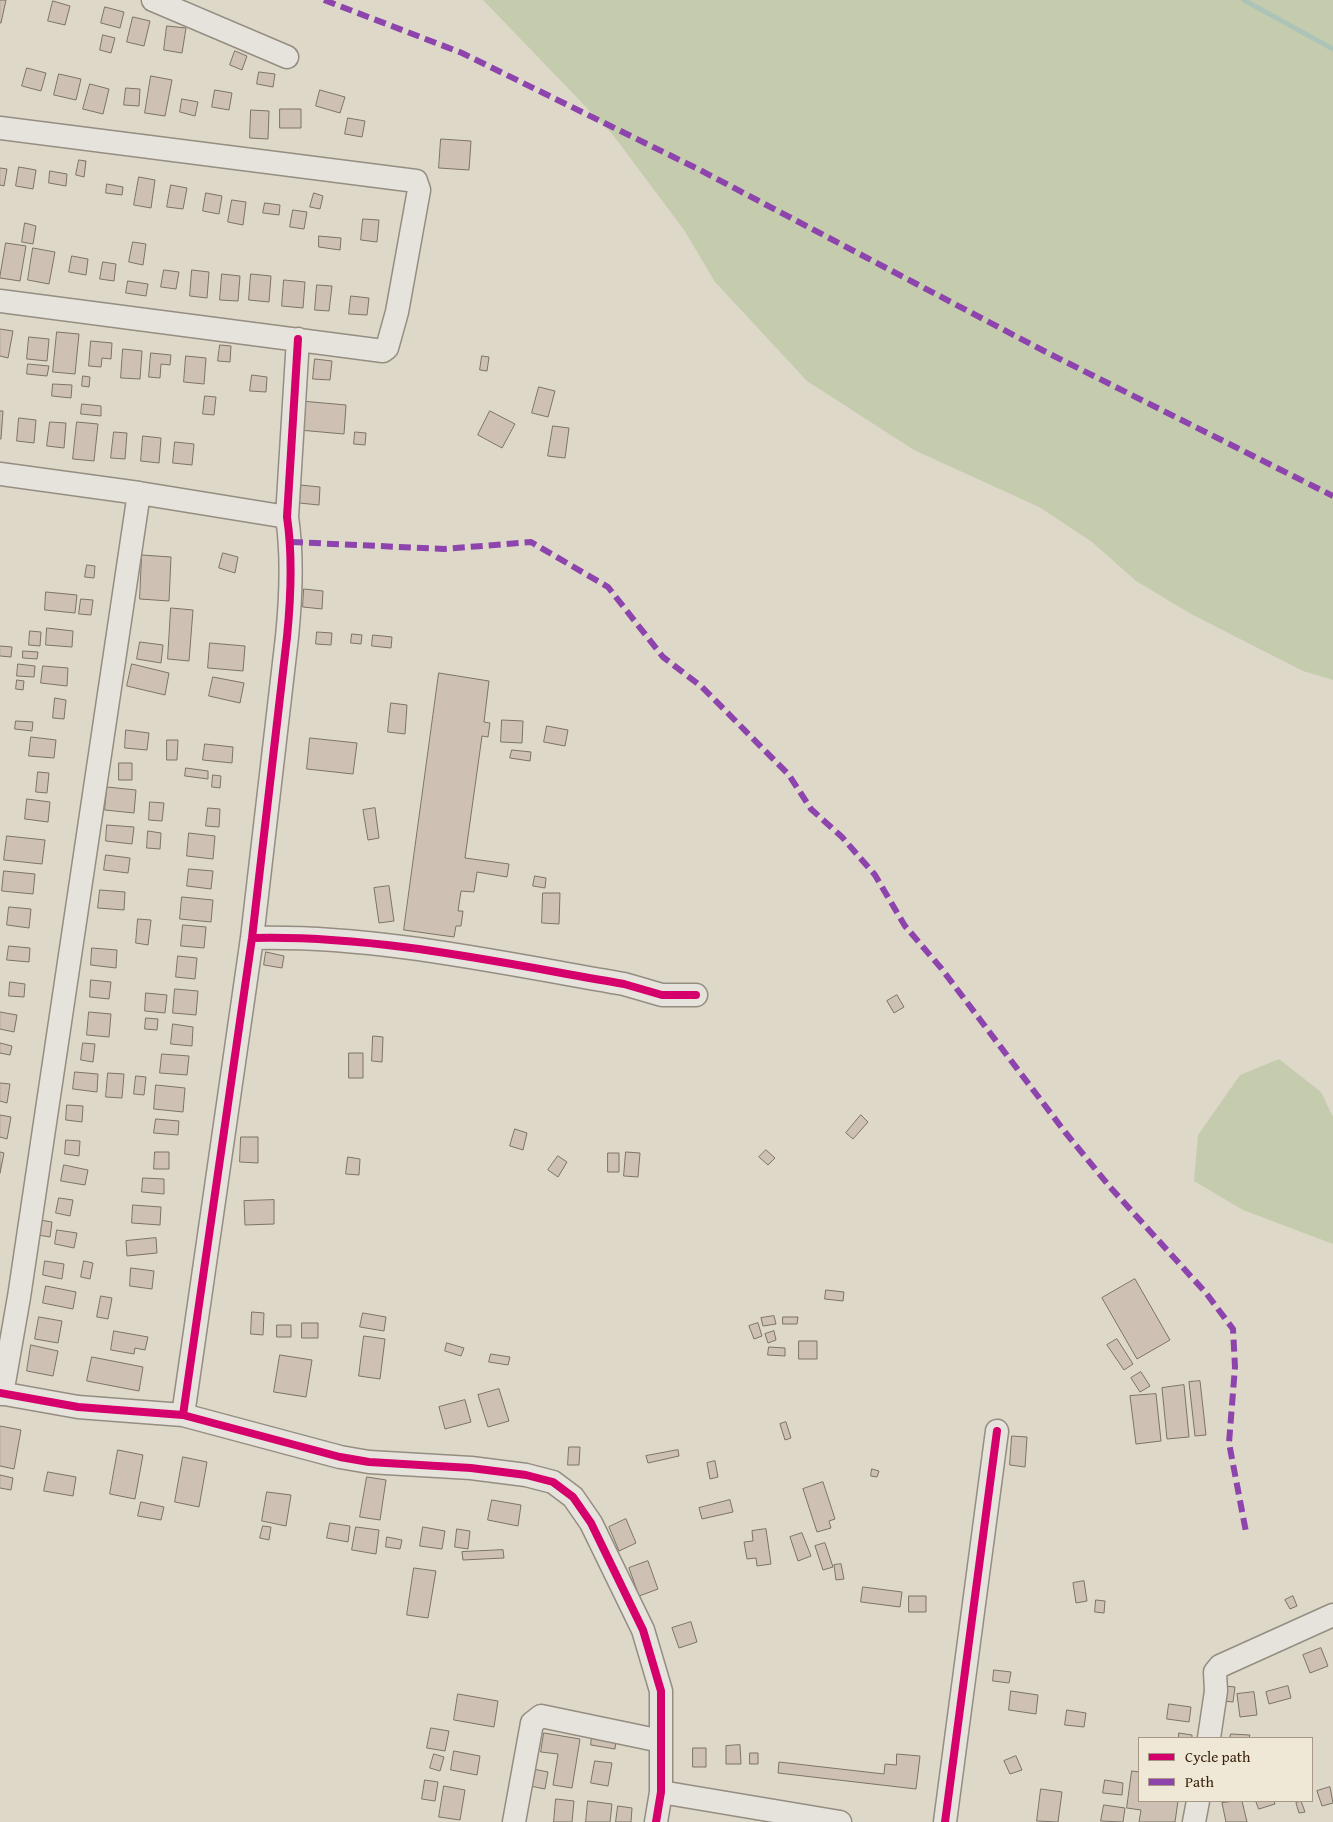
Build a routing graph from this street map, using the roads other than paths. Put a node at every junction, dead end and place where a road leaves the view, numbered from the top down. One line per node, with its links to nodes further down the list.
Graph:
1 (153, 0): 2 (street)
2 (287, 58)
3 (0, 128): 5 (street)
4 (0, 301): 5 (street)
5 (298, 339): 8 (street)
6 (0, 474): 7 (street)
7 (140, 493): 8 (street); 11 (street)
8 (287, 517): 9 (street)
9 (252, 938): 10 (street); 12 (street)
10 (696, 995)
11 (1, 1394): 12 (street)
12 (183, 1415): 16 (street)
13 (997, 1431): 22 (street)
14 (1333, 1615): 15 (street)
15 (1209, 1737)
16 (661, 1741): 17 (street); 20 (street)
17 (661, 1792): 19 (street); 21 (street)
18 (1198, 1802): 23 (street)
19 (834, 1821)
20 (514, 1822)
21 (656, 1822)
22 (945, 1822)
23 (1194, 1822)

